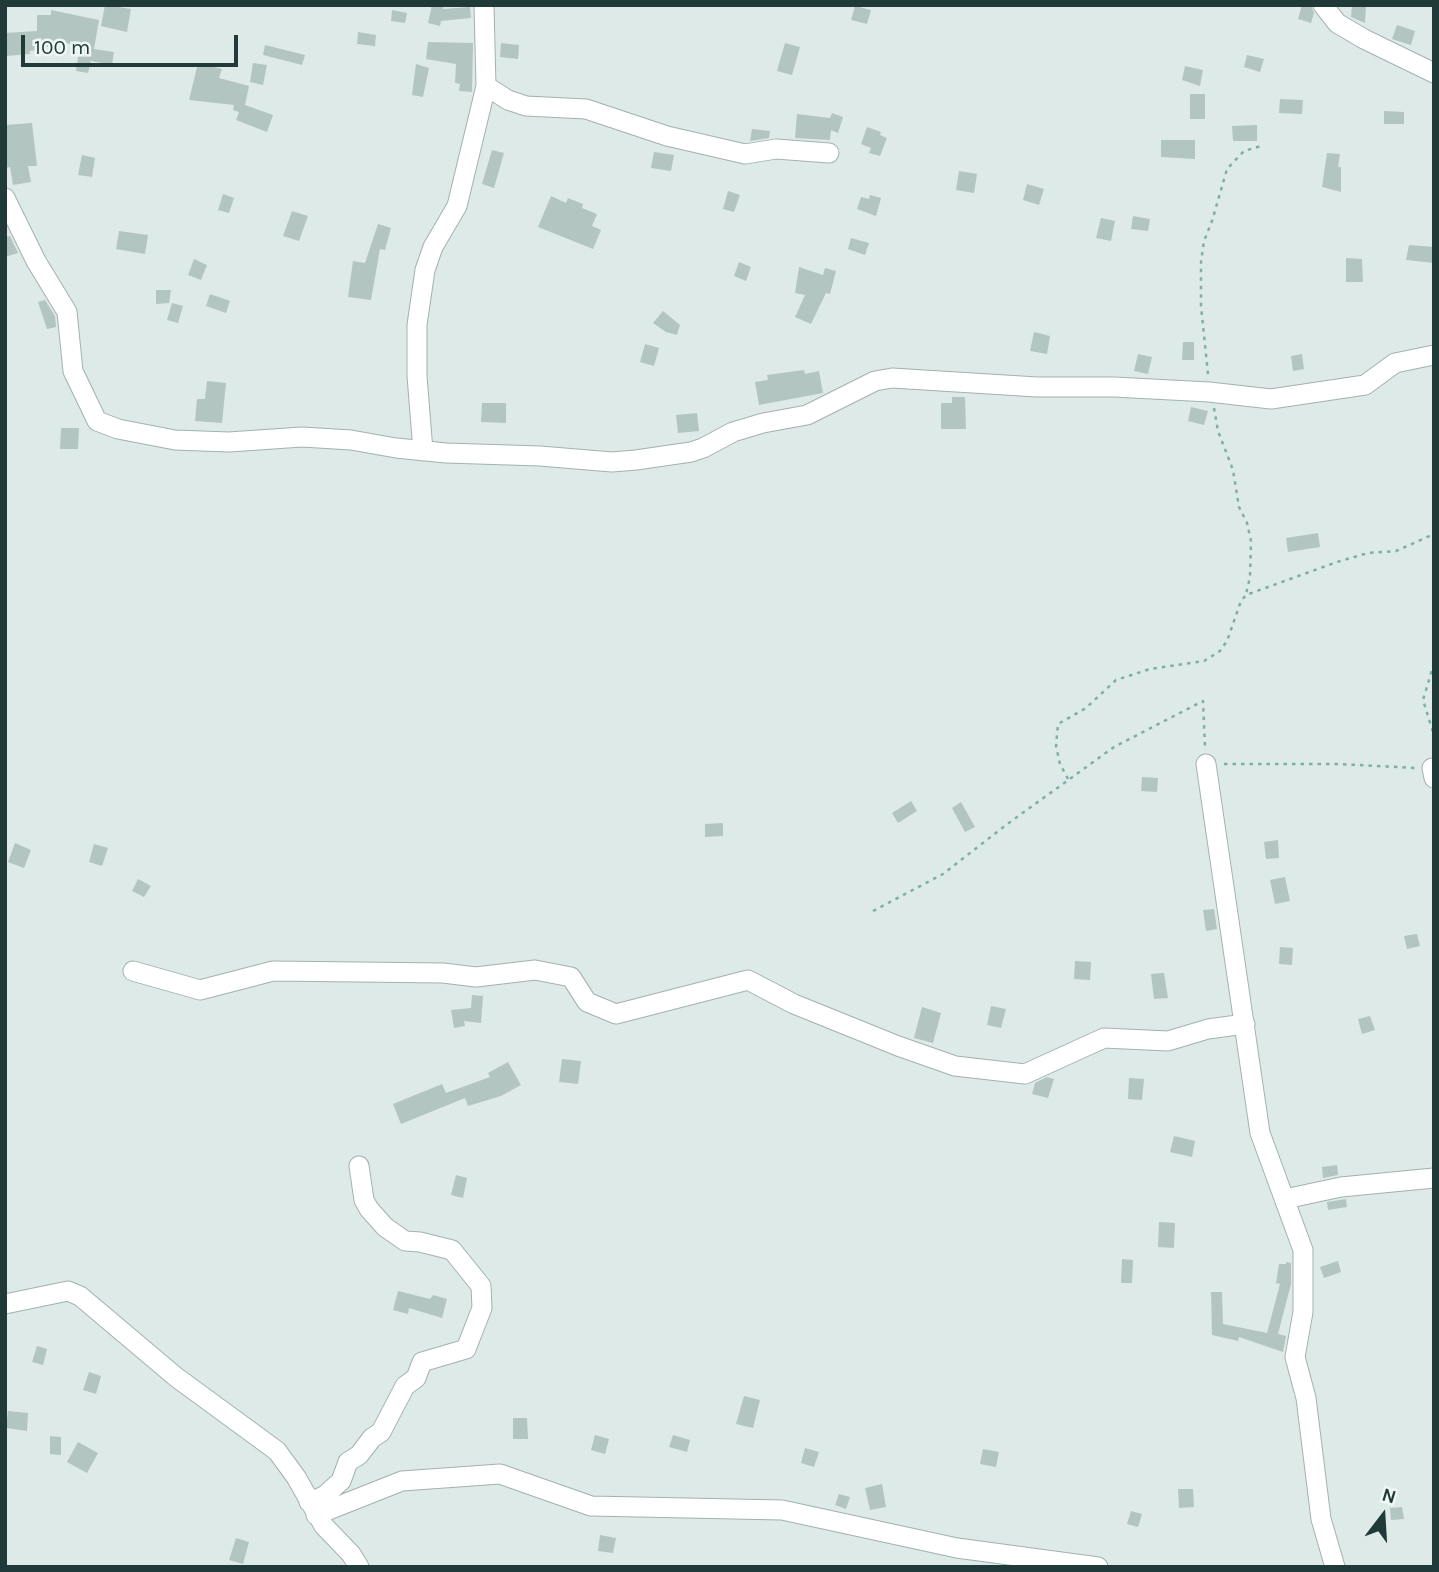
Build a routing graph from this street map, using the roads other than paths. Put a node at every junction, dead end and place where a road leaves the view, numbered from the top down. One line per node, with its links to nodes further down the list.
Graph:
1 (484, 5): 4 (street)
2 (1323, 5): 3 (street)
3 (1434, 73)
4 (486, 86): 5 (street); 8 (street)
5 (829, 153)
6 (5, 198): 8 (street)
7 (1434, 355): 8 (street)
8 (422, 451)
9 (1206, 764): 11 (street)
10 (133, 971): 11 (street)
11 (1245, 1024): 14 (street)
12 (359, 1167): 16 (street)
13 (1434, 1178): 14 (street)
14 (1285, 1199): 19 (street)
15 (5, 1304): 16 (street)
16 (312, 1508): 17 (street); 18 (street)
17 (359, 1567)
18 (1098, 1567)
19 (1335, 1567)

